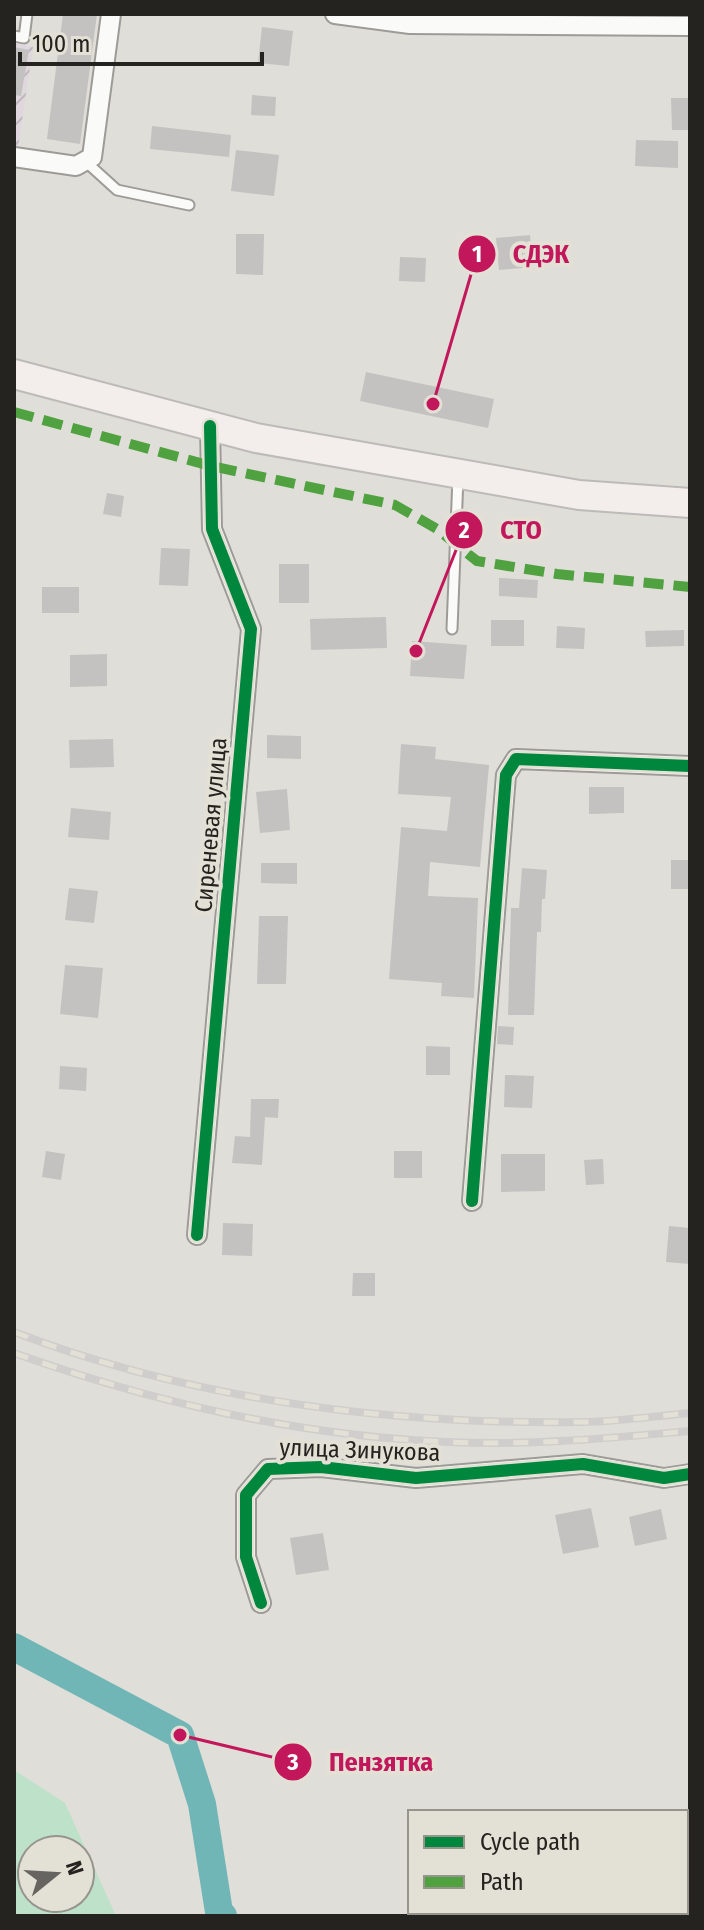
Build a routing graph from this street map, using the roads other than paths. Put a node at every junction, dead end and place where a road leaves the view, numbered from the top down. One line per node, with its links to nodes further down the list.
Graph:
1 (27, 14): 6 (lane)
2 (111, 14): 8 (street)
3 (335, 14): 4 (street)
4 (389, 18): 5 (street)
5 (690, 26)
6 (14, 36)
7 (14, 157): 8 (street)
8 (85, 161): 9 (lane)
9 (189, 205)
10 (14, 374): 11 (main road)
11 (210, 426): 12 (main road); 17 (street, Сиреневая улица)
12 (458, 474): 13 (main road); 14 (lane)
13 (690, 503)
14 (452, 629)
15 (690, 766): 16 (street)
16 (472, 1201)
17 (197, 1235)
18 (690, 1474): 19 (street, улица Зинукова)
19 (261, 1603)

